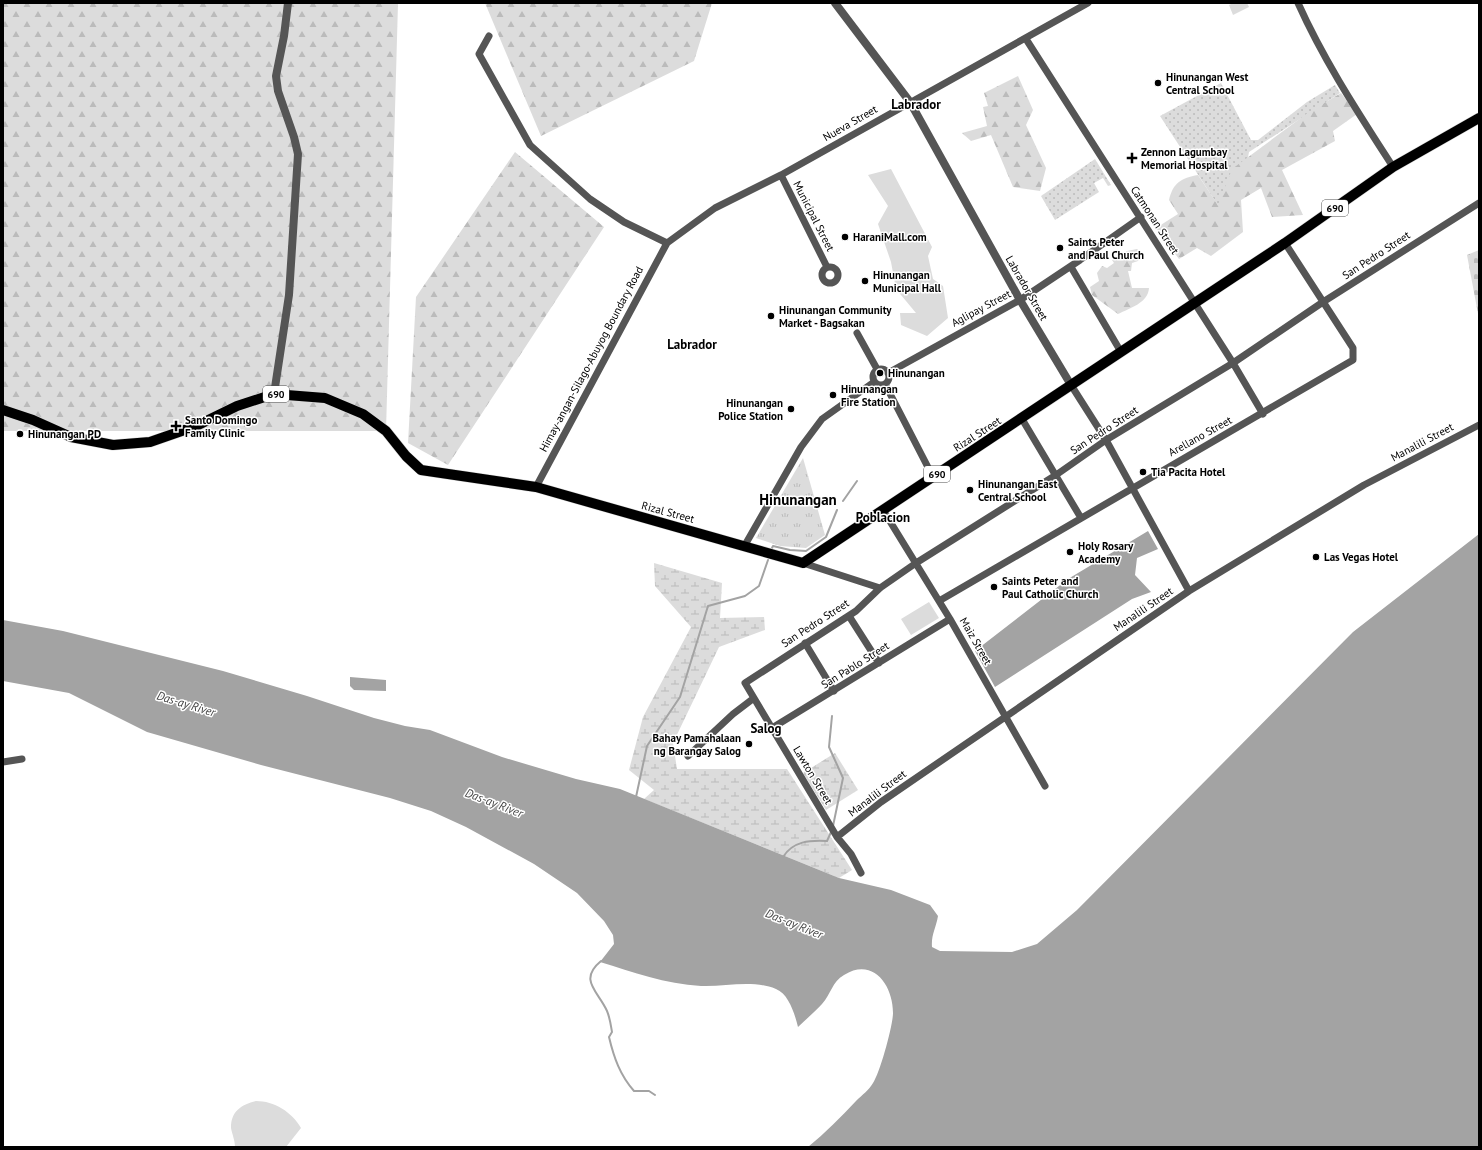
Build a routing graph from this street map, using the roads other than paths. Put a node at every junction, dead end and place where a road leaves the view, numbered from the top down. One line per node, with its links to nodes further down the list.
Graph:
1 (288, 3): 28 (street)
2 (835, 3): 7 (street, Labrador Street)
3 (1088, 3): 6 (street, Nueva Street)
4 (1298, 3): 9 (street)
5 (489, 36): 13 (street)
6 (1026, 39): 7 (street, Nueva Street); 12 (street, Catmonan Street)
7 (910, 102): 10 (street, Nueva Street); 17 (street, Labrador Street)
8 (1479, 118): 9 (main road, 690)
9 (1393, 168): 14 (main road, 690)
10 (781, 176): 13 (street, Nueva Street); 15 (street, Municipal Street)
11 (1479, 202): 19 (street, San Pedro Street)
12 (1140, 217): 16 (street, Aglipay Street); 18 (street, Catmonan Street)
13 (667, 242): 36 (street, Himay-angan-Silago-Abuyog Boundary Road)
14 (1285, 243): 18 (main road, 690); 19 (street, Arellano Street)
15 (827, 267)
16 (1070, 267): 17 (street, Aglipay Street); 21 (street)
17 (1020, 300): 24 (street, Aglipay Street); 27 (street, Labrador Street)
18 (1194, 302): 21 (main road, Rizal Street / 690); 22 (street, Catmonan Street)
19 (1323, 302): 22 (street, San Pedro Street); 30 (street, Arellano Street)
20 (857, 333): 23 (street)
21 (1121, 352): 27 (main road, Rizal Street / 690)
22 (1233, 363): 30 (street, Catmonan Street); 33 (street, San Pedro Street)
23 (877, 369): 24 (street); 25 (street)
24 (888, 373): 26 (street)
25 (874, 382): 26 (street); 40 (street)
26 (885, 384): 35 (street)
27 (1071, 386): 31 (main road, Rizal Street / 690); 33 (street, Labrador Street)
28 (274, 394): 29 (main road, 690); 36 (main road, 690)
29 (3, 410)
30 (1263, 414): 37 (street, Arellano Street)
31 (1022, 419): 34 (street); 35 (main road, Rizal Street / 690)
32 (1479, 425): 44 (street, Manalili Street)
33 (1106, 440): 34 (street, San Pedro Street); 37 (street, Labrador Street)
34 (1056, 475): 39 (street); 42 (street, San Pedro Street)
35 (933, 477): 38 (main road, Rizal Street / 690)
36 (536, 487): 40 (main road, Rizal Street / 690)
37 (1132, 487): 39 (street, Arellano Street); 44 (street, Labrador Street)
38 (883, 510): 41 (main road, Rizal Street / 690); 42 (street, Maiz Street)
39 (1081, 518): 45 (street, Arellano Street)
40 (745, 545): 41 (main road, Rizal Street / 690)
41 (803, 563): 43 (street)
42 (916, 563): 43 (street, San Pedro Street); 45 (street, Maiz Street)
43 (880, 588): 46 (street, San Pedro Street)
44 (1188, 592): 53 (street, Manalili Street)
45 (939, 601): 47 (street, Maiz Street)
46 (848, 616): 48 (street, San Pedro Street); 49 (street)
47 (950, 619): 49 (street, San Pablo Street); 53 (street, Maiz Street)
48 (805, 643): 50 (street, San Pedro Street); 51 (street)
49 (879, 663): 51 (street, San Pablo Street)
50 (745, 683): 52 (street, Lawton Street)
51 (834, 691): 54 (street, San Pablo Street)
52 (754, 698): 54 (street, Lawton Street); 55 (street)
53 (1006, 715): 58 (street, Maiz Street); 59 (street, Manalili Street)
54 (772, 728): 59 (street, Lawton Street)
55 (688, 756)
56 (22, 759): 57 (street)
57 (3, 762)
58 (1045, 786)
59 (837, 837): 60 (street, Lawton Street)
60 (861, 873)

